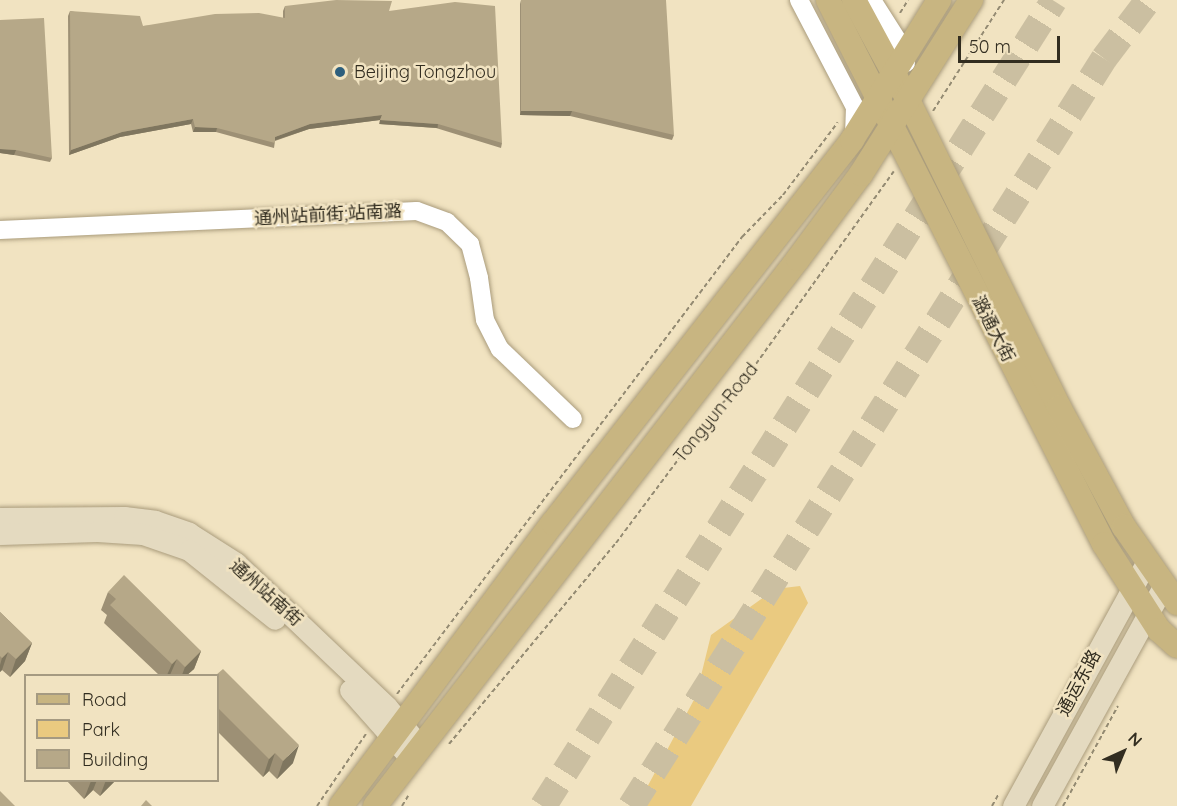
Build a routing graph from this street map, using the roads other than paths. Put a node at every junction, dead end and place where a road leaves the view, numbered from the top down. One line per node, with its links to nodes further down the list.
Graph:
1 (800, 0): 10 (street)
2 (828, 0): 10 (main road, 潞通大街)
3 (854, 0): 8 (main road, 潞通大街)
4 (872, 0): 7 (street)
5 (939, 0): 7 (main road)
6 (971, 0): 9 (main road, Tongyun Road)
7 (905, 52): 8 (main road); 9 (street)
8 (893, 72): 9 (main road, 潞通大街); 10 (main road)
9 (908, 100): 11 (main road, Tongyun Road); 16 (main road, 潞通大街)
10 (865, 102): 11 (main road, 潞通大街); 21 (main road)
11 (891, 125): 17 (main road, 潞通大街); 22 (main road, Tongyun Road)
12 (0, 230): 13 (street, 通州站前街;站南潞)
13 (573, 419)
14 (0, 518): 21 (main road, 通州站南街)
15 (0, 534): 21 (main road, 通州站南街)
16 (1147, 561): 17 (main road, 通运东路); 18 (main road, 潞通大街)
17 (1133, 586): 19 (main road, 潞通大街); 25 (main road, 通运东路)
18 (1170, 594): 19 (main road, 通运东路)
19 (1148, 612): 20 (main road, 潞通大街); 26 (main road, 通运东路)
20 (1177, 646)
21 (389, 722): 22 (main road, 通州站南街); 23 (main road)
22 (416, 753): 24 (main road, Tongyun Road)
23 (341, 806)
24 (375, 806)
25 (1013, 806)
26 (1042, 806)

